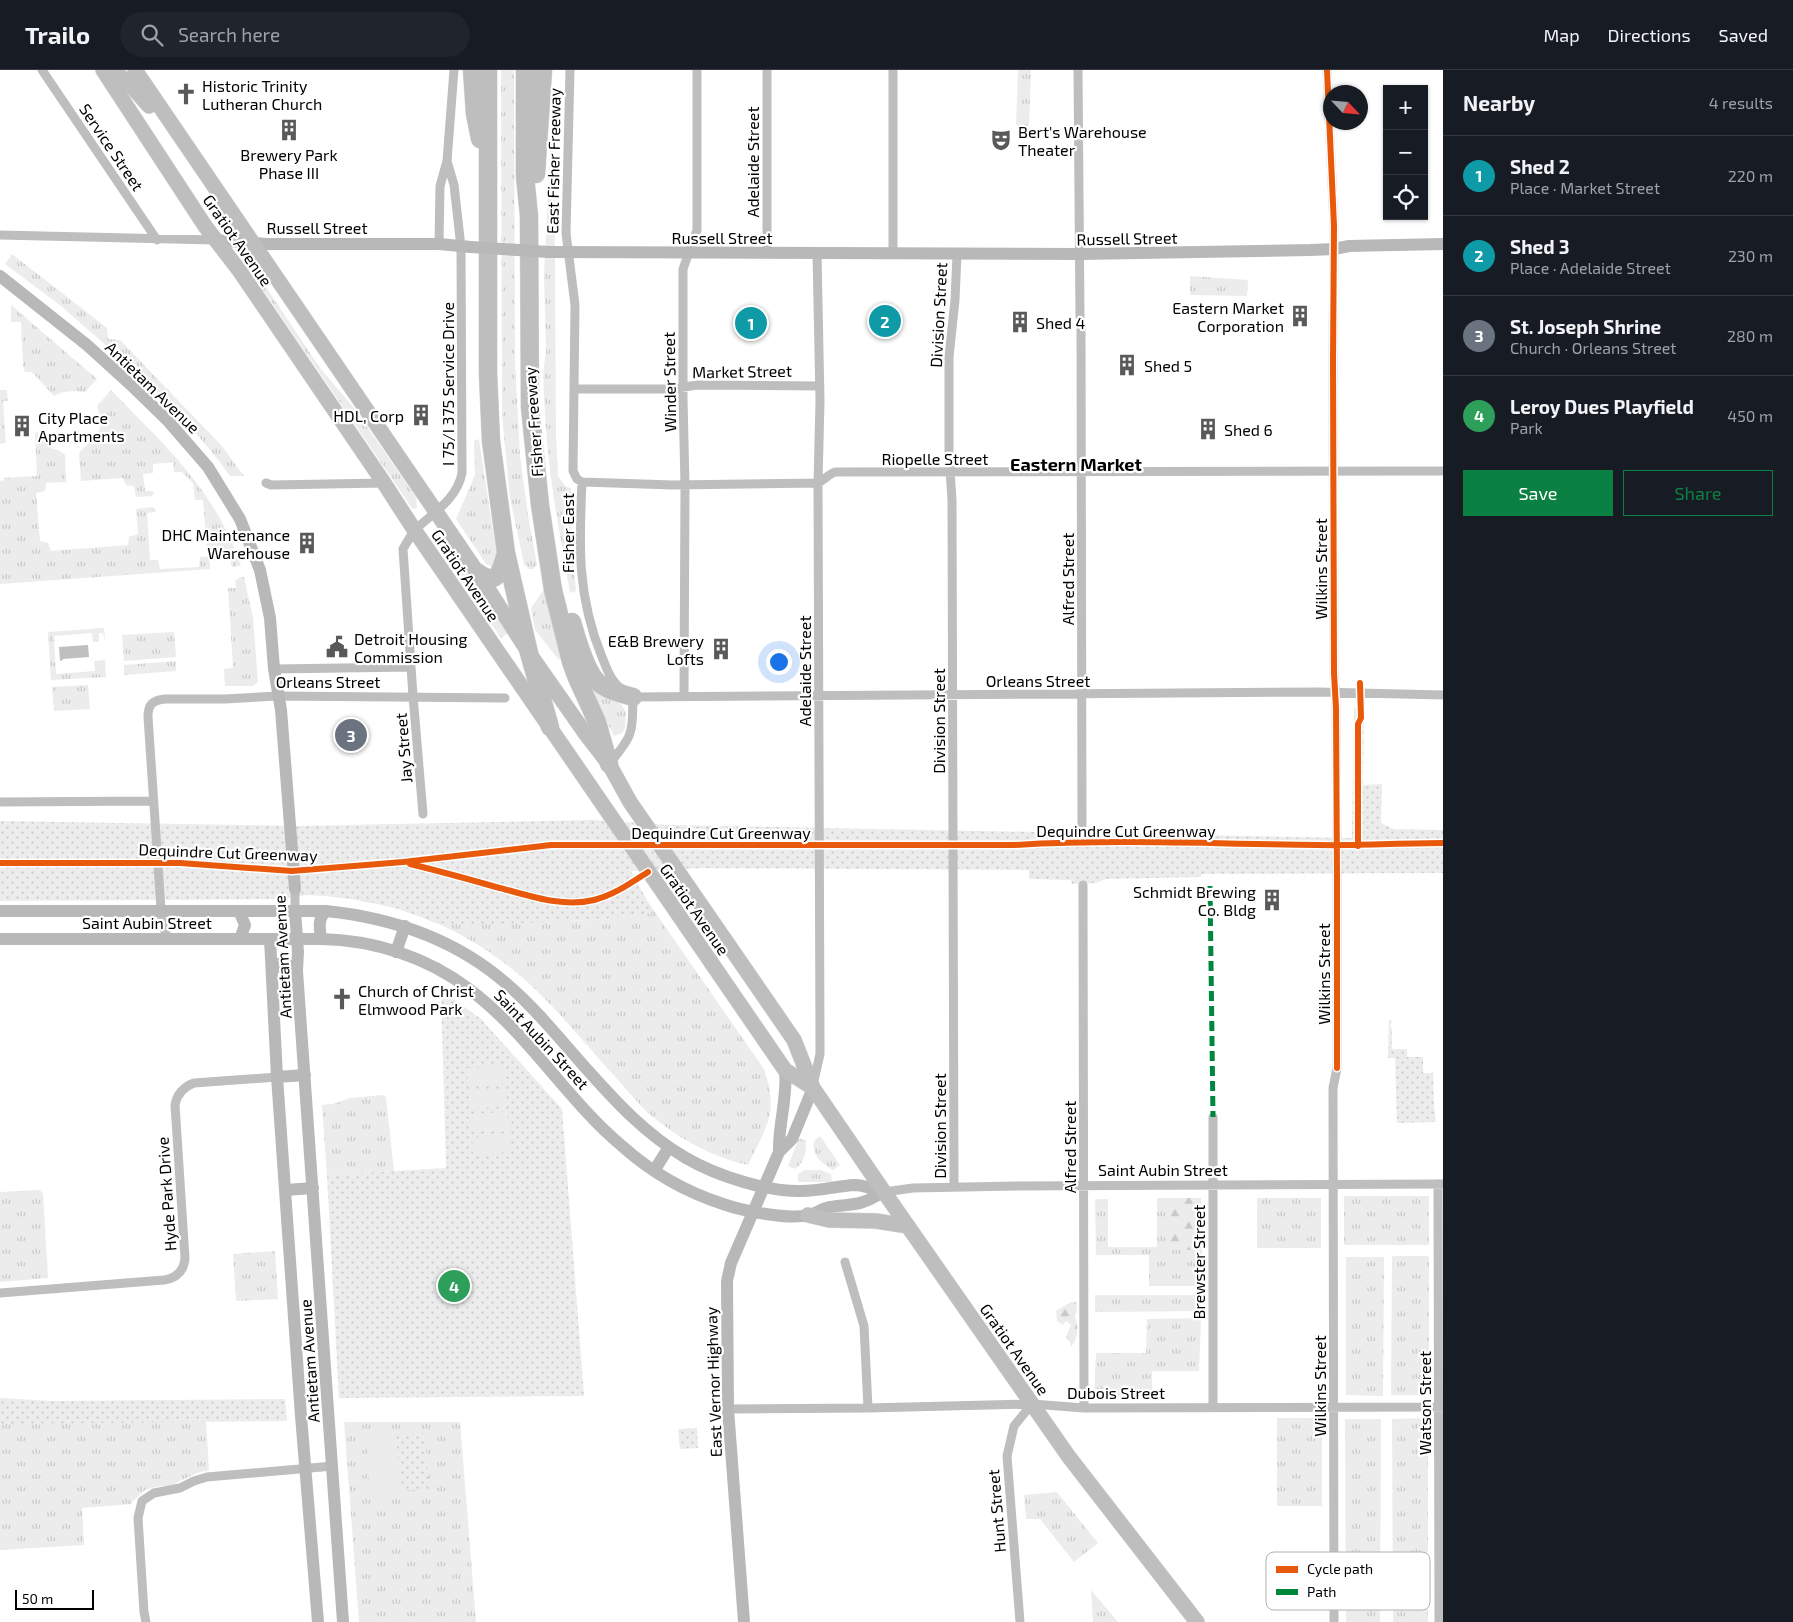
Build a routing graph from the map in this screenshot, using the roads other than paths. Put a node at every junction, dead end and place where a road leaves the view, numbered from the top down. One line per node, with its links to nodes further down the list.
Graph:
1 (42, 70): 20 (street, Service Street)
2 (103, 70): 21 (main road, Gratiot Avenue)
3 (110, 70): 22 (main road)
4 (135, 70): 22 (main road, Gratiot Avenue)
5 (454, 70): 16 (street)
6 (472, 70): 17 (highway)
7 (488, 70): 17 (highway)
8 (525, 70): 18 (highway, Fisher Freeway)
9 (543, 70): 18 (highway)
10 (570, 70): 27 (street, East Fisher Freeway)
11 (697, 70): 28 (street, Winder Street)
12 (767, 70): 29 (street, Adelaide Street)
13 (893, 70): 31 (street)
14 (1078, 70): 32 (street)
15 (1327, 70): 26 (street, Wilkins Street)
16 (447, 162): 23 (street); 25 (street, I 75/I 375 Service Drive)
17 (488, 177): 52 (highway)
18 (529, 216): 49 (highway, Fisher Freeway)
19 (1, 236): 20 (street, Russell Street)
20 (157, 240): 21 (street, Russell Street)
21 (215, 240): 22 (street, Russell Street); 46 (main road, Gratiot Avenue)
22 (248, 243): 23 (street, Russell Street); 50 (main road, Gratiot Avenue)
23 (438, 244): 25 (street, Russell Street)
24 (1443, 244): 26 (street, Russell Street)
25 (466, 247): 27 (street, Russell Street, bridge); 50 (street, I 75/I 375 Service Drive)
26 (1334, 249): 32 (street, Russell Street); 40 (street, Wilkins Street)
27 (568, 253): 28 (street, Russell Street); 39 (street, Fisher East)
28 (688, 253): 29 (street, Russell Street); 38 (street, Winder Street)
29 (767, 254): 30 (street, Russell Street)
30 (817, 254): 31 (street, Russell Street); 37 (street, Adelaide Street)
31 (892, 254): 33 (street, Russell Street)
32 (1080, 254): 33 (street, Russell Street); 35 (street)
33 (957, 255): 43 (street, Division Street)
34 (0, 276): 56 (street, Antietam Avenue)
35 (1080, 317)
36 (1081, 327): 42 (street, Alfred Street)
37 (820, 386): 38 (street, Market Street); 47 (street, Adelaide Street)
38 (683, 387): 39 (street, Market Street); 48 (street, Winder Street)
39 (574, 390): 44 (street, Fisher East)
40 (1334, 471): 41 (street, Riopelle Street); 42 (street, Riopelle Street); 57 (street, Wilkins Street)
41 (1443, 471)
42 (1082, 472): 43 (street, Riopelle Street); 58 (street, Alfred Street)
43 (951, 473): 47 (street, Riopelle Street); 60 (street, Division Street)
44 (582, 482): 48 (street, Riopelle Street); 65 (street, Fisher East)
45 (266, 483): 46 (street)
46 (384, 483): 51 (main road, Gratiot Avenue)
47 (818, 483): 48 (street, Riopelle Street); 59 (street, Adelaide Street)
48 (685, 484): 63 (street, Winder Street)
49 (540, 505): 65 (highway); 68 (highway, Fisher Freeway)
50 (436, 512): 51 (street, Jay Street); 53 (main road, Gratiot Avenue)
51 (415, 531): 55 (street, Jay Street); 67 (main road, Gratiot Avenue)
52 (506, 553): 53 (highway); 54 (highway)
53 (477, 572): 54 (main road, Gratiot Avenue)
54 (529, 653): 67 (highway); 68 (main road, Gratiot Avenue)
55 (411, 667): 56 (street, Orleans Street); 62 (street, Jay Street)
56 (274, 669): 61 (street, Antietam Avenue)
57 (1335, 693): 58 (street, Orleans Street); 64 (street, Orleans Street); 101 (street, Wilkins Street)
58 (1082, 694): 60 (street, Orleans Street); 72 (street, Alfred Street)
59 (819, 695): 60 (street, Orleans Street); 63 (street, Orleans Street); 93 (street, Adelaide Street)
60 (953, 695): 103 (street, Division Street)
61 (278, 696): 62 (street, Orleans Street); 69 (street, Orleans Street); 74 (street, Antietam Avenue)
62 (413, 696): 66 (street, Orleans Street); 71 (street, Jay Street)
63 (684, 696): 65 (street, Orleans Street)
64 (1443, 696)
65 (633, 697): 68 (street)
66 (506, 698)
67 (550, 727): 90 (main road, Gratiot Avenue)
68 (609, 764): 93 (main road, Gratiot Avenue)
69 (153, 801): 70 (street); 75 (street)
70 (0, 802)
71 (424, 814)
72 (1082, 832)
73 (1083, 885): 99 (street, Alfred Street)
74 (295, 889): 77 (street, Antietam Avenue)
75 (162, 911): 76 (street, Saint Aubin Street); 79 (street, Saint Aubin Street); 81 (street)
76 (239, 911): 77 (street, Saint Aubin Street); 83 (street)
77 (295, 911): 78 (street, Saint Aubin Street); 85 (street, Antietam Avenue)
78 (326, 911): 80 (street, Saint Aubin Street); 86 (street)
79 (0, 912)
80 (405, 926): 87 (street); 95 (street, Saint Aubin Street)
81 (168, 938): 82 (street, Saint Aubin Street); 83 (street, Saint Aubin Street)
82 (0, 939)
83 (240, 939): 84 (street, Saint Aubin Street)
84 (270, 939): 85 (street, Saint Aubin Street); 88 (street, Antietam Avenue)
85 (298, 939): 86 (street, Saint Aubin Street); 89 (street, Antietam Avenue)
86 (321, 939): 87 (street, Saint Aubin Street)
87 (396, 952): 97 (street, Saint Aubin Street)
88 (272, 971): 89 (street); 92 (street, Antietam Avenue)
89 (297, 971): 91 (street, Antietam Avenue)
90 (785, 1070): 93 (main road, Gratiot Avenue); 96 (street, East Vernor Highway)
91 (305, 1075): 92 (street); 104 (street, Antietam Avenue)
92 (277, 1077): 105 (street, Antietam Avenue); 111 (street, Hyde Park Drive)
93 (813, 1088): 96 (street, East Vernor Highway); 106 (main road, Gratiot Avenue)
94 (1213, 1117): 100 (street, Brewster Street)
95 (669, 1148): 97 (street); 102 (street, Saint Aubin Street)
96 (779, 1152): 102 (street, East Vernor Highway)
97 (654, 1171): 107 (street, Saint Aubin Street)
98 (1440, 1184): 101 (street, Saint Aubin Street); 115 (street, Watson Street)
99 (1084, 1185): 100 (street, Saint Aubin Street); 103 (street, Saint Aubin Street); 117 (street, Alfred Street)
100 (1213, 1185): 101 (street, Saint Aubin Street); 113 (street, Brewster Street)
101 (1333, 1185): 114 (street, Wilkins Street)
102 (764, 1186): 106 (street, Saint Aubin Street); 107 (street, East Vernor Highway)
103 (954, 1187): 106 (street, Saint Aubin Street)
104 (313, 1188): 105 (street); 119 (street, Antietam Avenue)
105 (286, 1190): 120 (street, Antietam Avenue)
106 (884, 1192): 108 (street, Saint Aubin Street); 109 (main road, Gratiot Avenue)
107 (753, 1212): 108 (street, Saint Aubin Street); 118 (street, East Vernor Highway)
108 (808, 1215): 109 (main road)
109 (908, 1226): 112 (main road, Gratiot Avenue)
110 (846, 1262): 116 (street)
111 (0, 1293)
112 (1032, 1404): 116 (street, Dubois Street); 117 (street, Dubois Street); 126 (street, Hunt Street); 127 (main road, Gratiot Avenue)
113 (1213, 1407): 114 (street, Dubois Street); 117 (street, Dubois Street)
114 (1334, 1407): 115 (street, Dubois Street); 121 (street, Wilkins Street)
115 (1441, 1407): 128 (street, Watson Street)
116 (868, 1408): 118 (street, Dubois Street)
117 (1084, 1408)
118 (728, 1409): 125 (street, East Vernor Highway)
119 (333, 1466): 120 (street); 124 (street, Antietam Avenue)
120 (306, 1468): 122 (street); 123 (street, Antietam Avenue)
121 (1334, 1552)
122 (146, 1622)
123 (318, 1622)
124 (343, 1622)
125 (744, 1622)
126 (1020, 1622)
127 (1197, 1622)
128 (1439, 1622)

